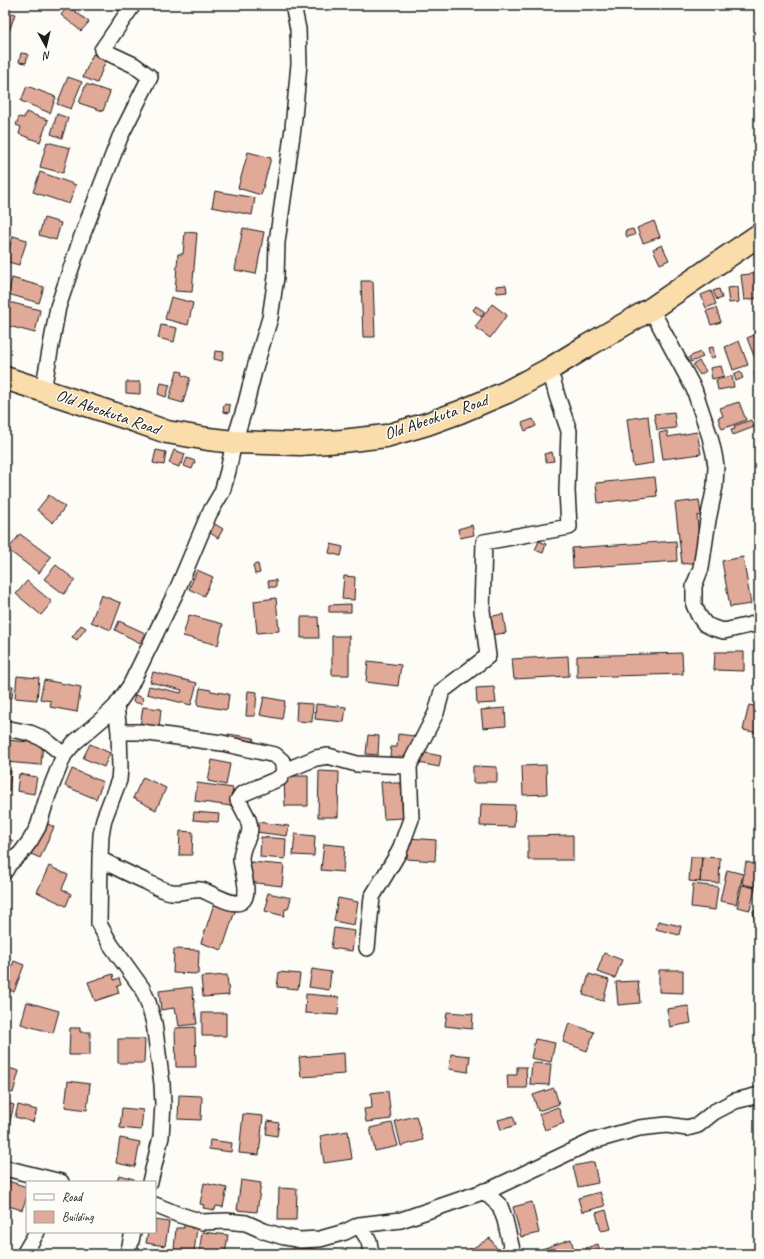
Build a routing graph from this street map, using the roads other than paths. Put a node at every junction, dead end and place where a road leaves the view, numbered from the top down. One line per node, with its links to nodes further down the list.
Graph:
1 (133, 5): 7 (street)
2 (293, 5): 8 (street)
3 (759, 235): 4 (highway, Old Abeokuta Road)
4 (651, 309): 5 (highway, Old Abeokuta Road); 9 (street)
5 (548, 370): 8 (highway, Old Abeokuta Road); 14 (street)
6 (5, 378): 7 (highway, Old Abeokuta Road)
7 (43, 390): 8 (highway, Old Abeokuta Road)
8 (234, 442): 10 (street)
9 (759, 622)
10 (116, 706): 12 (street); 13 (street)
11 (5, 728): 13 (street)
12 (119, 732): 15 (street); 16 (street)
13 (64, 755): 17 (street)
14 (409, 766): 15 (street); 18 (street)
15 (284, 771): 16 (street)
16 (100, 859): 22 (street)
17 (5, 872)
18 (367, 948)
19 (759, 1096): 23 (street)
20 (5, 1168): 21 (street)
21 (57, 1181)
22 (150, 1181)
23 (484, 1191): 25 (street); 31 (street)
24 (156, 1204): 25 (street)
25 (359, 1225): 30 (street)
26 (37, 1233): 28 (street)
27 (133, 1233): 29 (street)
28 (24, 1254)
29 (128, 1254)
30 (371, 1254)
31 (513, 1254)

